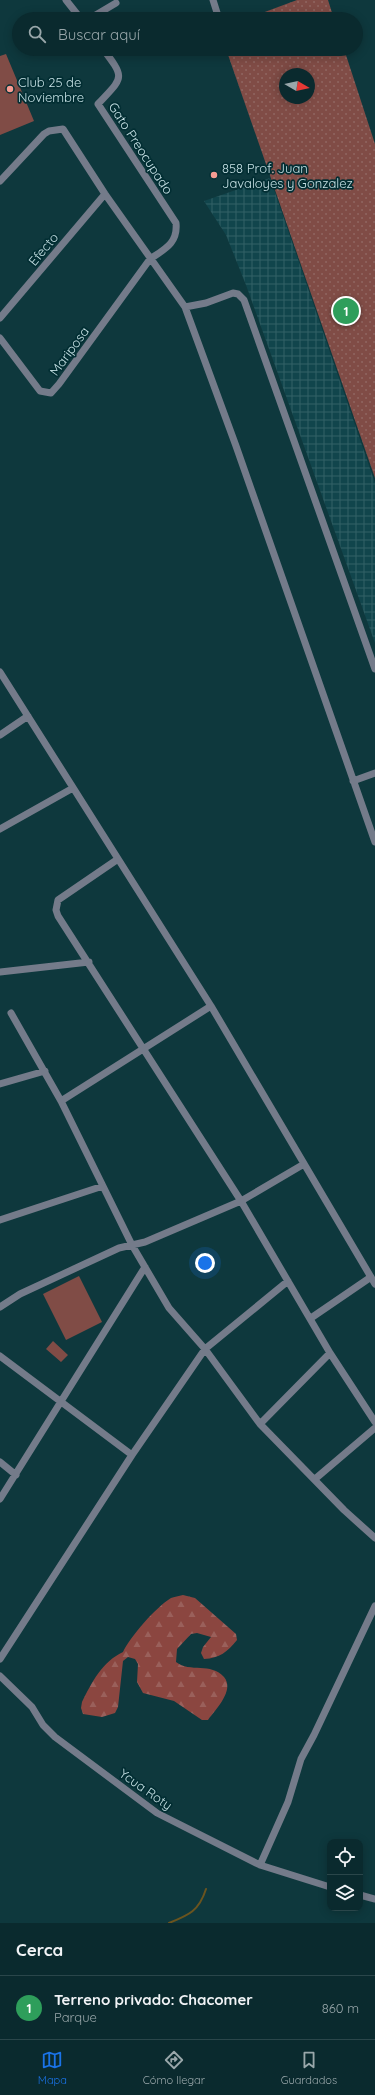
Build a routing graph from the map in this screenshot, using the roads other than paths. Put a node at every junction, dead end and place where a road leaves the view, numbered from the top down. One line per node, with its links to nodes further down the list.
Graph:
1 (66, 0): 4 (street)
2 (213, 0): 6 (street)
3 (116, 3): 5 (street)
4 (75, 12)
5 (101, 12)
6 (216, 12)
7 (108, 56): 10 (street, Gato Preocupado)
8 (0, 181): 9 (street)
9 (105, 194): 10 (street); 12 (street, Efecto)
10 (150, 259): 11 (street); 13 (street, Mariposa)
11 (185, 307): 14 (street); 19 (street)
12 (0, 318)
13 (0, 338)
14 (375, 669)
15 (0, 672): 16 (street)
16 (28, 716): 17 (street); 20 (street)
17 (0, 735)
18 (375, 773): 19 (street)
19 (354, 781): 22 (street)
20 (73, 788): 21 (street); 23 (street)
21 (0, 829)
22 (375, 842)
23 (118, 859): 24 (street); 26 (street)
24 (89, 962): 25 (street); 28 (street)
25 (0, 972)
26 (211, 1006): 28 (street); 32 (street)
27 (11, 1013): 29 (street)
28 (144, 1049): 31 (street); 34 (street)
29 (45, 1071): 30 (street); 31 (street)
30 (0, 1084)
31 (61, 1101): 33 (street)
32 (304, 1164): 34 (street); 38 (street)
33 (103, 1186): 35 (street); 36 (street)
34 (241, 1201): 36 (street); 39 (street)
35 (0, 1220)
36 (132, 1245): 37 (street); 41 (street)
37 (145, 1268): 43 (street); 46 (street)
38 (371, 1277): 40 (street); 42 (street)
39 (288, 1281): 42 (street); 43 (street)
40 (375, 1284)
41 (0, 1307)
42 (311, 1318): 44 (street)
43 (206, 1349): 48 (street); 50 (street)
44 (330, 1353): 47 (street); 48 (street)
45 (0, 1356): 46 (street)
46 (62, 1402): 50 (street); 52 (street)
47 (375, 1422)
48 (260, 1424): 53 (street)
49 (375, 1428): 53 (street)
50 (132, 1455): 57 (street)
51 (0, 1462): 52 (street)
52 (16, 1475): 54 (street)
53 (315, 1479): 55 (street)
54 (0, 1499)
55 (375, 1538)
56 (375, 1606): 59 (street)
57 (0, 1659)
58 (0, 1676): 59 (street, Ycua Roty)
59 (260, 1865): 60 (street, Ycua Roty)
60 (327, 1887)
61 (363, 1896): 62 (street)
62 (375, 1898)

